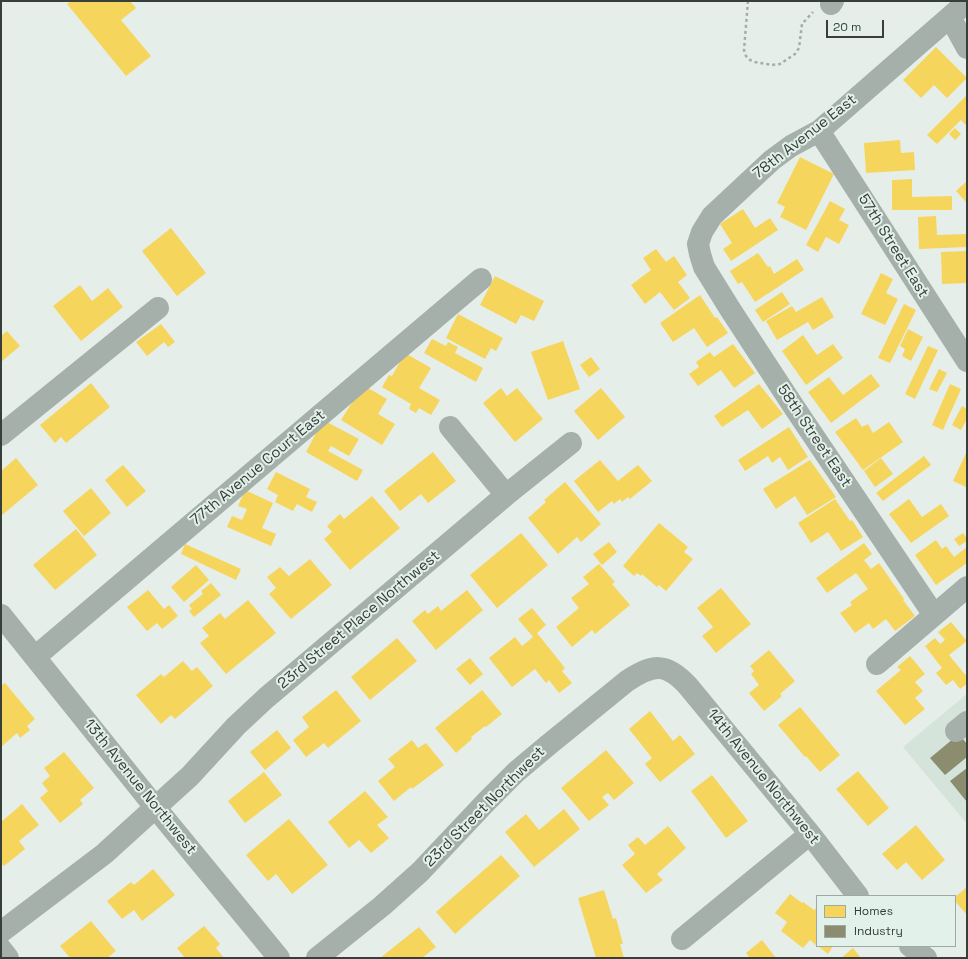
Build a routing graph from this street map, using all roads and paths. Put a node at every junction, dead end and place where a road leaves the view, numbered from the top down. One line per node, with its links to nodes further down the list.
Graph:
1 (748, 1): 3 (path)
2 (967, 2): 4 (street, 78th Avenue East)
3 (826, 5)
4 (950, 17): 5 (street); 6 (street, 78th Avenue East)
5 (967, 48)
6 (819, 130): 7 (street, 78th Avenue East); 10 (street, 57th Street East)
7 (700, 254): 16 (street, 58th Street East)
8 (481, 279): 18 (street, 77th Avenue Court East)
9 (158, 308): 12 (street)
10 (967, 361)
11 (450, 428): 14 (street)
12 (1, 435)
13 (571, 442): 14 (street, 23rd Street Place Northwest)
14 (506, 495): 21 (street, 23rd Street Place Northwest)
15 (967, 587): 16 (street)
16 (934, 615): 19 (street)
17 (4, 624): 18 (street, 13th Avenue Northwest)
18 (34, 657): 21 (street, 13th Avenue Northwest)
19 (877, 664)
20 (660, 668): 22 (street, 14th Avenue Northwest); 30 (street, 23rd Street Northwest)
21 (155, 807): 24 (street); 29 (street, 13th Avenue Northwest)
22 (810, 834): 23 (street, 14th Avenue Northwest); 25 (street)
23 (857, 895)
24 (1, 932)
25 (682, 939)
26 (911, 947): 31 (street)
27 (1, 949): 28 (street)
28 (8, 958)
29 (279, 958)
30 (317, 958)
31 (926, 958)

